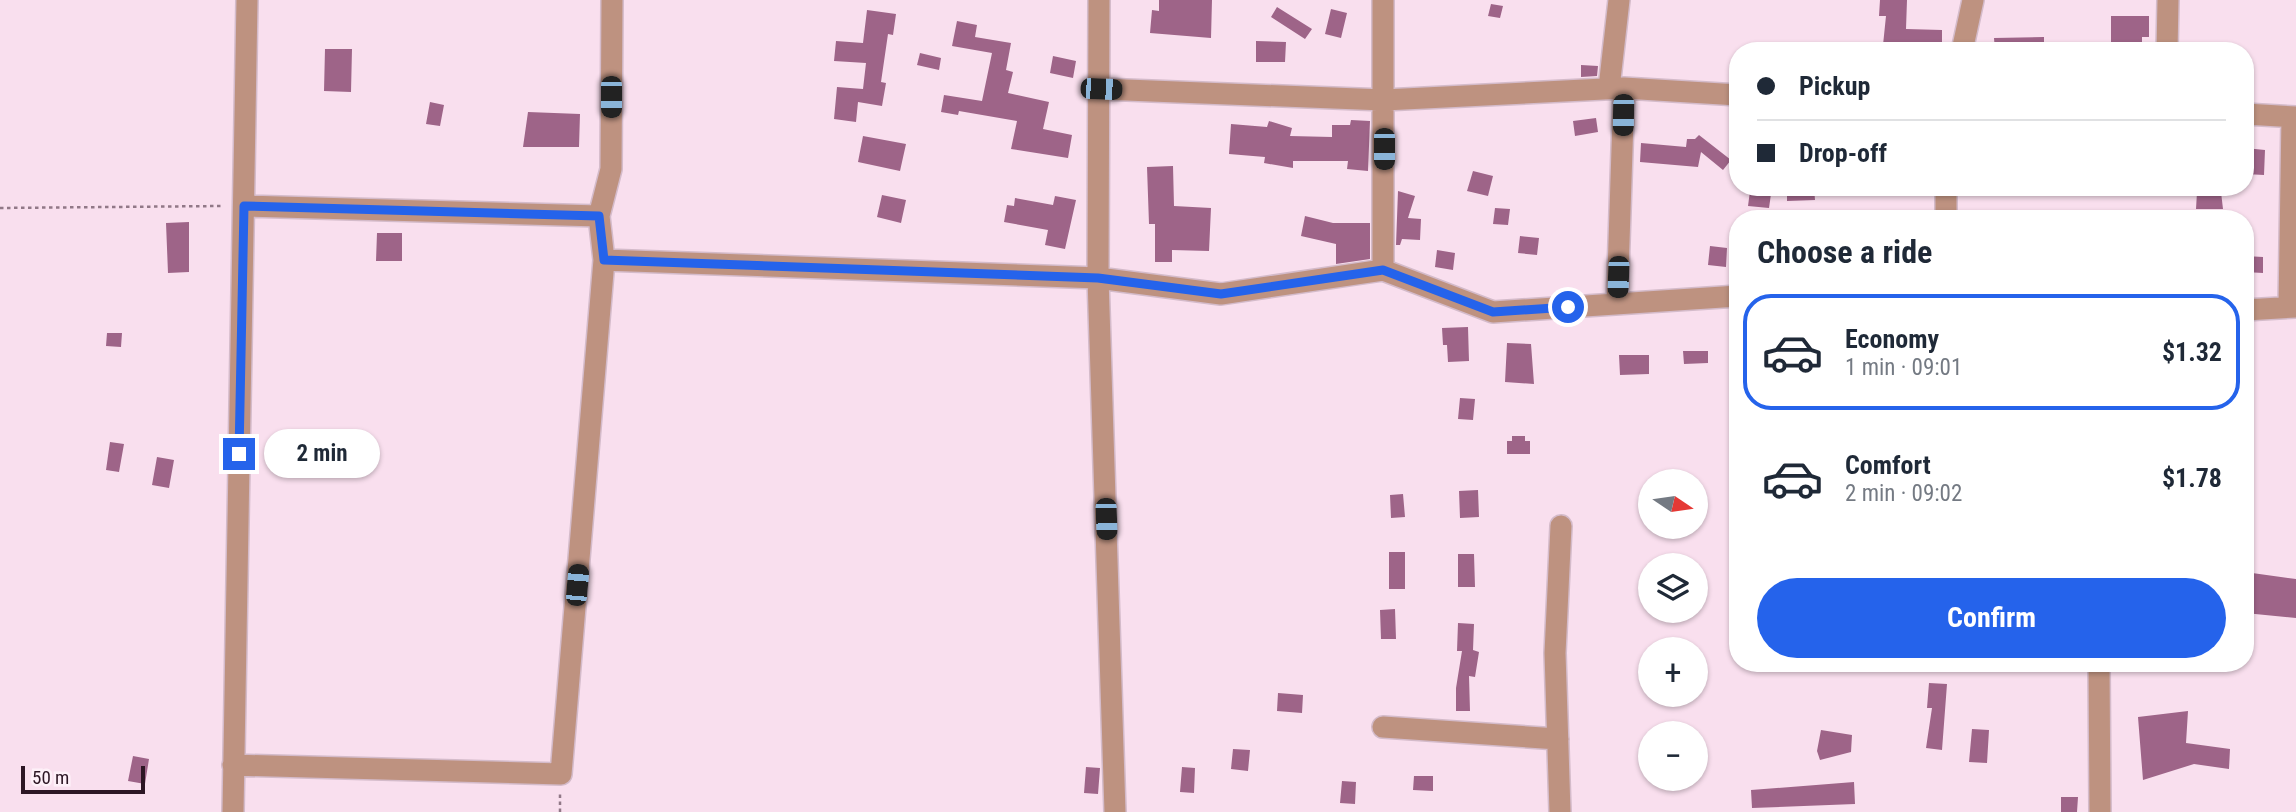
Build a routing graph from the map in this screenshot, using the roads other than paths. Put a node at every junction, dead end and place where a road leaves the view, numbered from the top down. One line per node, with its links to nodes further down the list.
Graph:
1 (247, 0): 16 (street)
2 (612, 0): 17 (street)
3 (1099, 0): 11 (street)
4 (1383, 0): 13 (street)
5 (1619, 0): 10 (street)
6 (1973, 0): 8 (street)
7 (2168, 0): 9 (street)
8 (1964, 42)
9 (2167, 42)
10 (1616, 88): 12 (street); 13 (street); 22 (street)
11 (1101, 89): 13 (street); 20 (street)
12 (1729, 94)
13 (1384, 100): 19 (street)
14 (2254, 115): 15 (street)
15 (2294, 117): 23 (street)
16 (244, 206): 17 (street); 29 (street)
17 (599, 216): 18 (street)
18 (604, 260): 20 (street); 29 (street)
19 (1383, 270): 20 (street); 22 (street)
20 (1098, 278): 31 (street)
21 (1729, 297): 22 (street)
22 (1617, 304)
23 (2292, 307): 24 (street)
24 (2254, 309)
25 (1561, 526): 28 (street)
26 (2099, 672): 33 (street)
27 (1383, 727): 28 (street)
28 (1558, 739): 32 (street)
29 (233, 765): 30 (street)
30 (233, 812)
31 (1115, 812)
32 (1560, 812)
33 (2100, 812)

